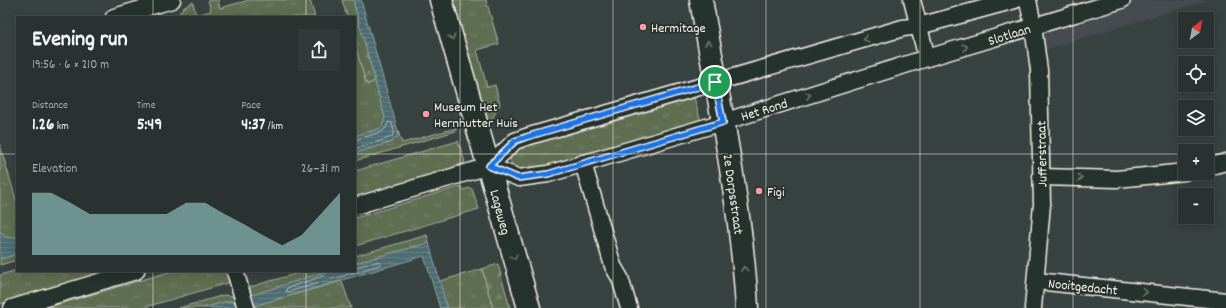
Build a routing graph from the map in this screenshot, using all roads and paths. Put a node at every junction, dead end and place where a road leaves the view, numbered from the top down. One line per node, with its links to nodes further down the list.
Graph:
1 (172, 0): 8 (street)
2 (441, 0): 18 (main road, Lageweg, one-way to 18)
3 (701, 0): 13 (main road, 2e Dorpsstraat, one-way to 3)
4 (912, 0): 10 (street)
5 (1015, 0): 10 (street)
6 (1028, 0): 11 (street, Jufferstraat)
7 (1122, 0): 11 (street, Slotlaan)
8 (159, 11): 9 (street)
9 (122, 16)
10 (919, 26): 12 (street); 13 (street, one-way to 13)
11 (1033, 26): 12 (street, Slotlaan, one-way to 11); 20 (street, Jufferstraat)
12 (927, 58): 14 (street, Het Rond, one-way to 12)
13 (719, 81): 14 (main road, 2e Dorpsstraat); 18 (street)
14 (723, 122): 16 (street, Het Rond); 30 (main road, 2e Dorpsstraat, one-way to 14)
15 (1226, 162): 17 (street)
16 (583, 164): 18 (street, Het Rond); 29 (street)
17 (1214, 165)
18 (489, 166): 21 (street); 28 (main road, Lageweg, one-way to 28)
19 (1178, 173): 20 (street, one-way to 19)
20 (1041, 177): 24 (street, Jufferstraat)
21 (356, 206)
22 (133, 272): 27 (street)
23 (235, 272): 26 (street)
24 (1036, 280): 25 (street, Nooitgedacht, one-way to 25); 31 (street, Jufferstraat)
25 (1226, 301)
26 (244, 302)
27 (12, 308)
28 (529, 308)
29 (629, 308)
30 (747, 308)
31 (1033, 308)

